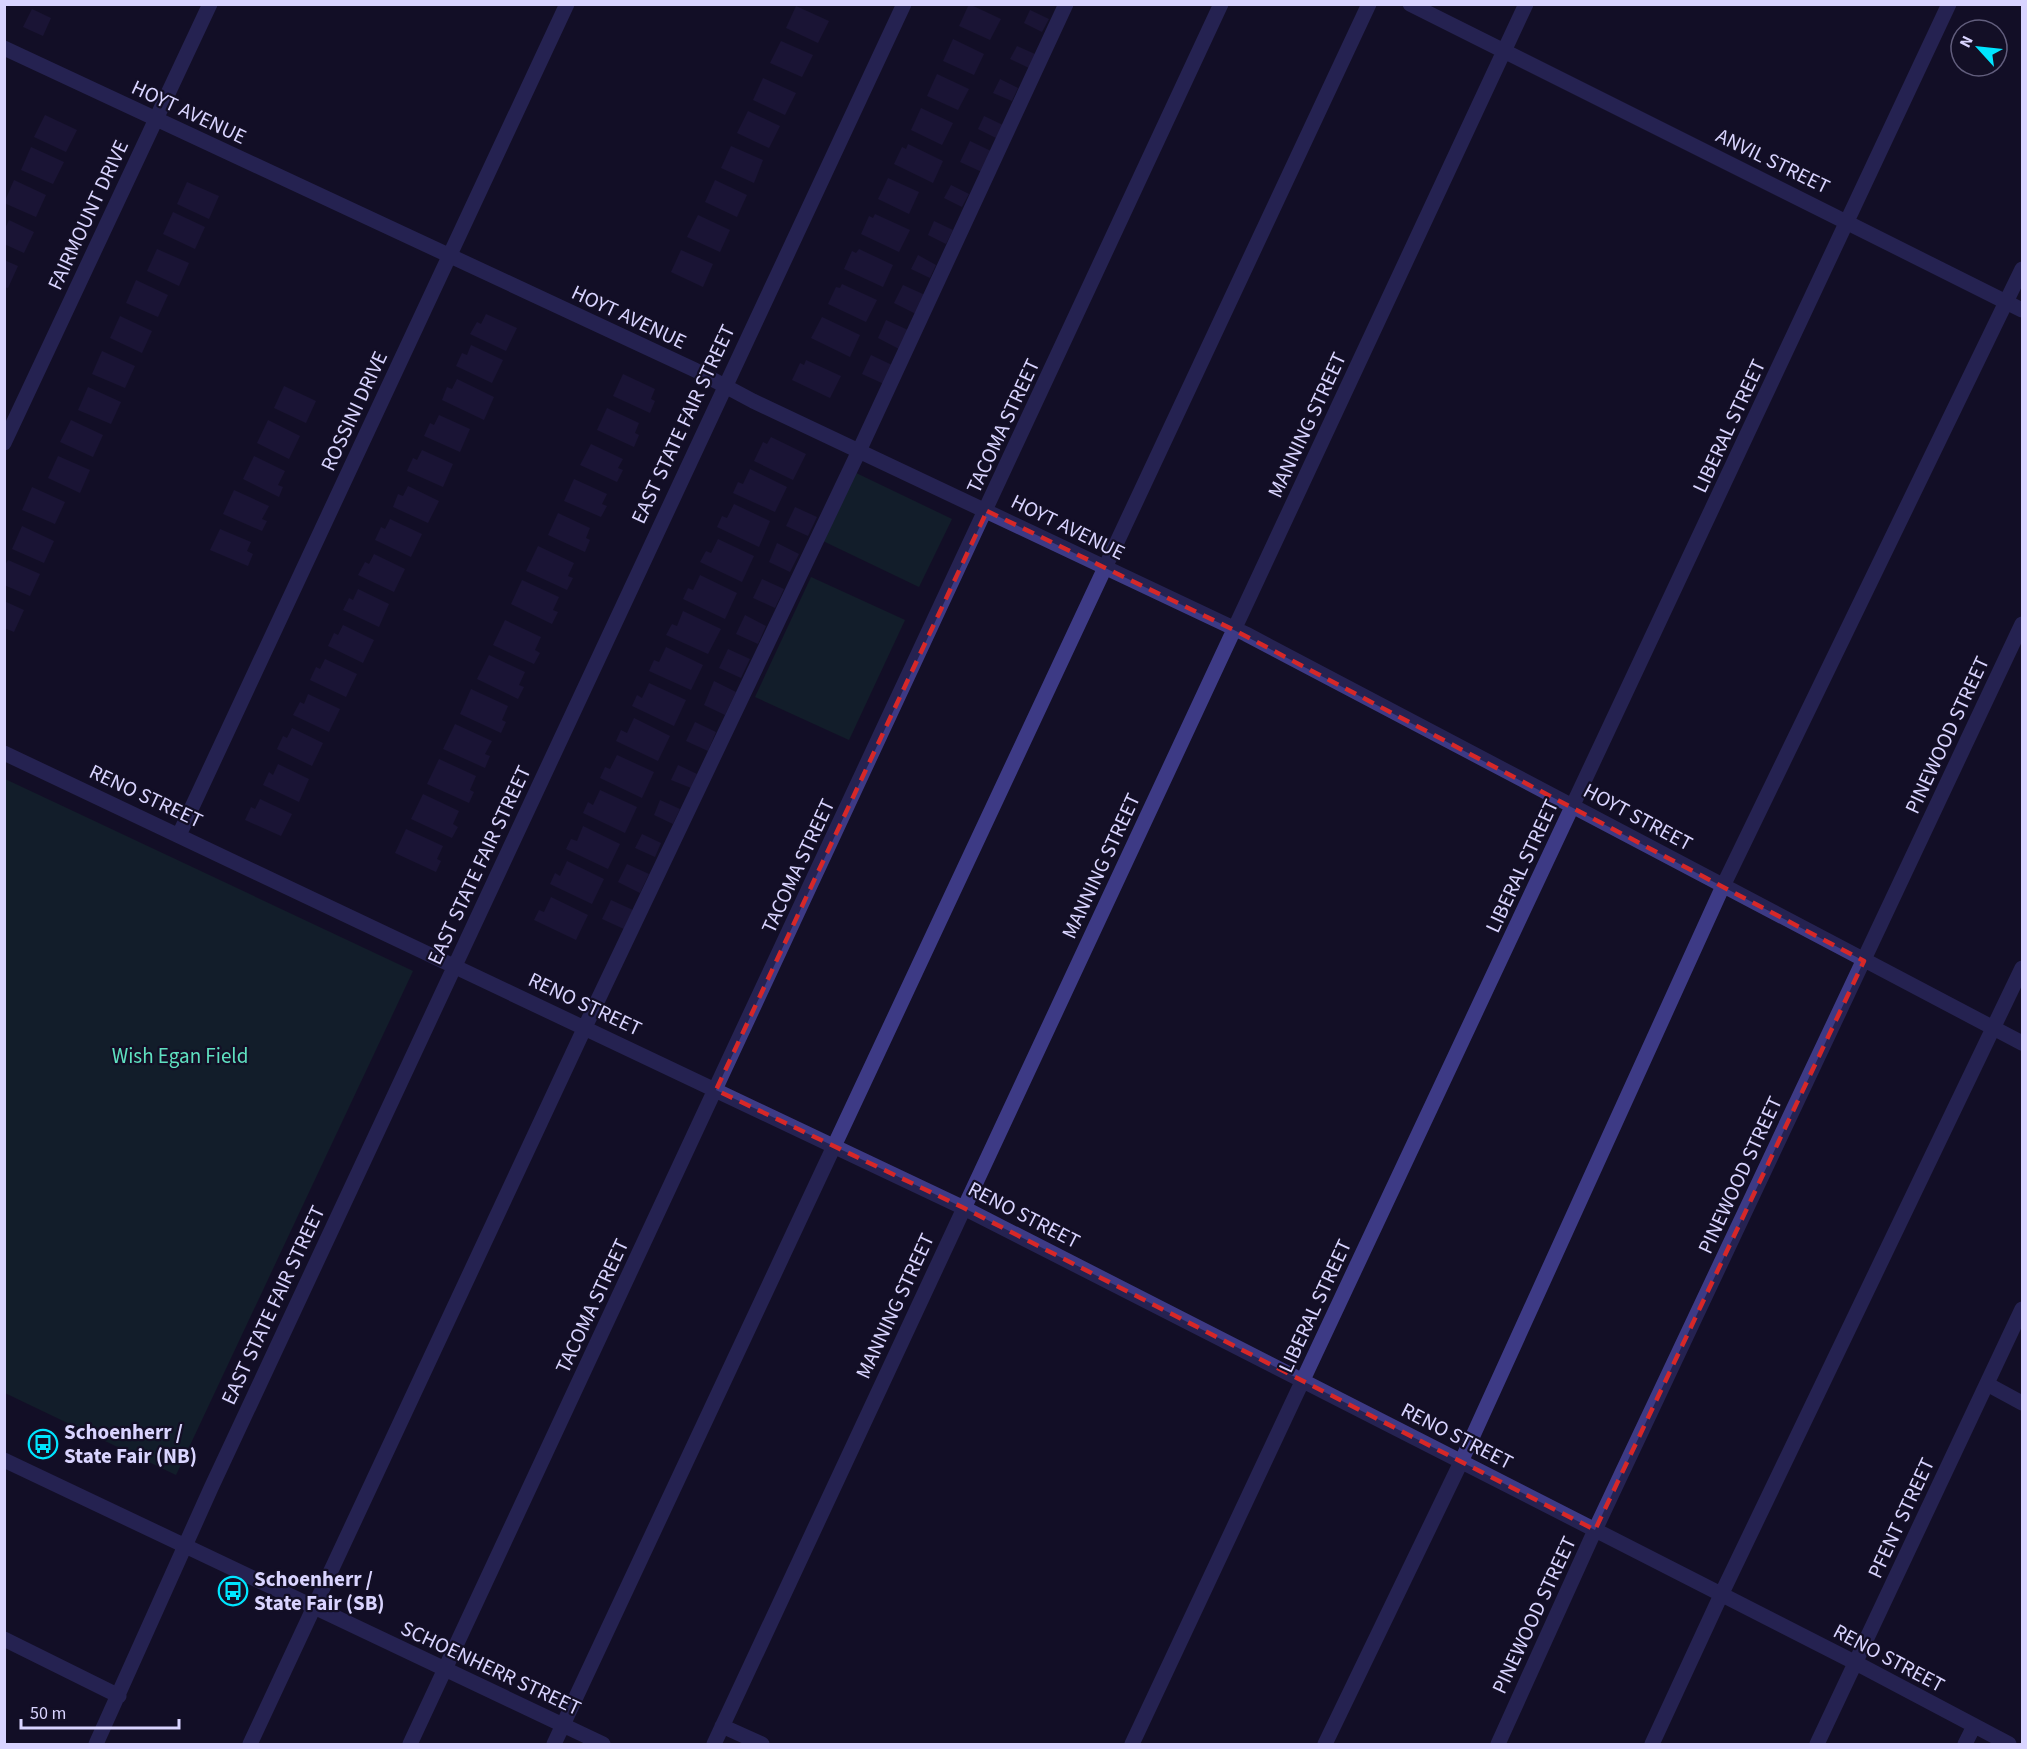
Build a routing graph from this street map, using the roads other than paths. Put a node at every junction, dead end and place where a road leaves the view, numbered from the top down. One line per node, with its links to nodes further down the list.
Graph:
1 (210, 4): 12 (street, FAIRMOUNT DRIVE)
2 (567, 4): 14 (street, ROSSINI DRIVE)
3 (904, 4): 18 (street, EAST STATE FAIR STREET)
4 (1066, 4): 20 (street)
5 (1221, 4): 21 (street, TACOMA STREET)
6 (1369, 4): 22 (street)
7 (1410, 4): 11 (street, ANVIL STREET)
8 (1526, 4): 11 (street, MANNING STREET)
9 (1949, 4): 13 (street, LIBERAL STREET)
10 (4, 48): 12 (street, HOYT AVENUE)
11 (1505, 51): 13 (street, ANVIL STREET); 24 (street, MANNING STREET)
12 (156, 120): 14 (street, HOYT AVENUE); 19 (street, FAIRMOUNT DRIVE)
13 (1848, 221): 16 (street, ANVIL STREET); 26 (street, LIBERAL STREET)
14 (448, 258): 18 (street, HOYT AVENUE); 27 (street, ROSSINI DRIVE)
15 (2022, 269): 16 (street)
16 (2007, 302): 17 (street, ANVIL STREET); 28 (street)
17 (2022, 310)
18 (724, 385): 20 (street, HOYT AVENUE); 30 (street, EAST STATE FAIR STREET)
19 (4, 443)
20 (859, 451): 21 (street, HOYT AVENUE); 32 (street)
21 (987, 511): 22 (street, HOYT AVENUE); 35 (street, TACOMA STREET)
22 (1104, 567): 24 (street, HOYT AVENUE); 36 (street)
23 (2022, 624): 29 (street, PINEWOOD STREET)
24 (1234, 630): 26 (street, HOYT STREET); 37 (street, MANNING STREET)
25 (4, 753): 27 (street, RENO STREET)
26 (1573, 806): 28 (street, HOYT STREET); 39 (street, LIBERAL STREET)
27 (179, 835): 30 (street, RENO STREET)
28 (1724, 886): 29 (street, HOYT STREET); 43 (street)
29 (1864, 961): 33 (street, HOYT STREET); 44 (street, PINEWOOD STREET)
30 (455, 966): 32 (street, RENO STREET); 45 (street, EAST STATE FAIR STREET)
31 (2022, 968): 33 (street)
32 (585, 1027): 35 (street, RENO STREET); 47 (street)
33 (1994, 1029): 34 (street, HOYT STREET); 46 (street)
34 (2022, 1043)
35 (716, 1090): 36 (street, RENO STREET); 50 (street, TACOMA STREET)
36 (834, 1146): 37 (street, RENO STREET); 52 (street)
37 (964, 1208): 39 (street, RENO STREET); 53 (street, MANNING STREET)
38 (2022, 1309): 40 (street, PFENT STREET)
39 (1303, 1380): 43 (street, RENO STREET); 62 (street, LIBERAL STREET)
40 (1987, 1384): 41 (street); 49 (street, PFENT STREET)
41 (2022, 1403)
42 (4, 1460): 45 (street, SCHOENHERR STREET)
43 (1461, 1461): 44 (street, RENO STREET); 63 (street)
44 (1595, 1530): 46 (street, RENO STREET); 64 (street, PINEWOOD STREET)
45 (185, 1546): 47 (street, SCHOENHERR STREET); 51 (street, EAST STATE FAIR STREET)
46 (1721, 1595): 49 (street, RENO STREET); 65 (street)
47 (314, 1608): 50 (street, SCHOENHERR STREET); 56 (street)
48 (4, 1639): 51 (street)
49 (1856, 1663): 54 (street, RENO STREET); 66 (street, PFENT STREET)
50 (445, 1670): 52 (street, SCHOENHERR STREET); 57 (street, TACOMA STREET)
51 (119, 1696): 55 (street, EAST STATE FAIR STREET)
52 (563, 1726): 58 (street); 59 (street, SCHOENHERR STREET)
53 (722, 1726): 60 (street, MANNING STREET); 61 (street)
54 (1974, 1726): 67 (street); 68 (street, RENO STREET)
55 (96, 1744)
56 (250, 1744)
57 (410, 1744)
58 (554, 1744)
59 (603, 1744)
60 (714, 1744)
61 (762, 1744)
62 (1131, 1744)
63 (1325, 1744)
64 (1498, 1744)
65 (1652, 1744)
66 (1817, 1744)
67 (1965, 1744)
68 (2009, 1744)

